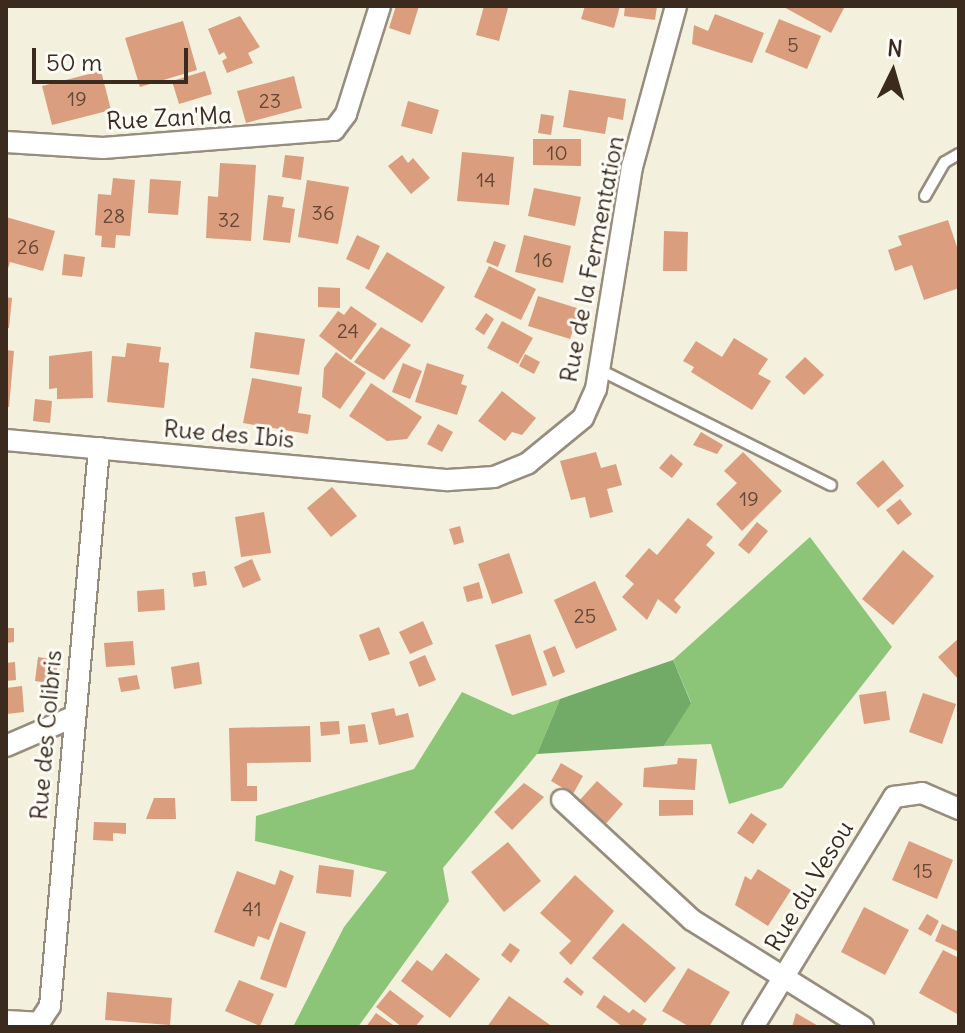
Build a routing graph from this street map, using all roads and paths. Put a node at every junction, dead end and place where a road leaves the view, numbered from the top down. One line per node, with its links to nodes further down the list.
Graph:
1 (380, 6): 3 (street, Rue Zan'Ma)
2 (676, 6): 6 (street, Rue de la Fermentation)
3 (6, 142)
4 (959, 154): 5 (lane)
5 (925, 196)
6 (600, 370): 9 (street, Rue de la Fermentation); 10 (lane)
7 (6, 440): 8 (street, Rue des Ibis)
8 (99, 448): 9 (street, Rue des Ibis); 11 (street, Rue des Colibris)
9 (448, 480)
10 (831, 485)
11 (73, 717): 12 (street); 16 (street, Rue des Colibris)
12 (6, 746)
13 (562, 800): 15 (street)
14 (959, 809): 15 (street, Rue du Vesou)
15 (782, 981): 17 (street, Rue du Vesou); 18 (street)
16 (6, 1021)
17 (753, 1027)
18 (863, 1027)

